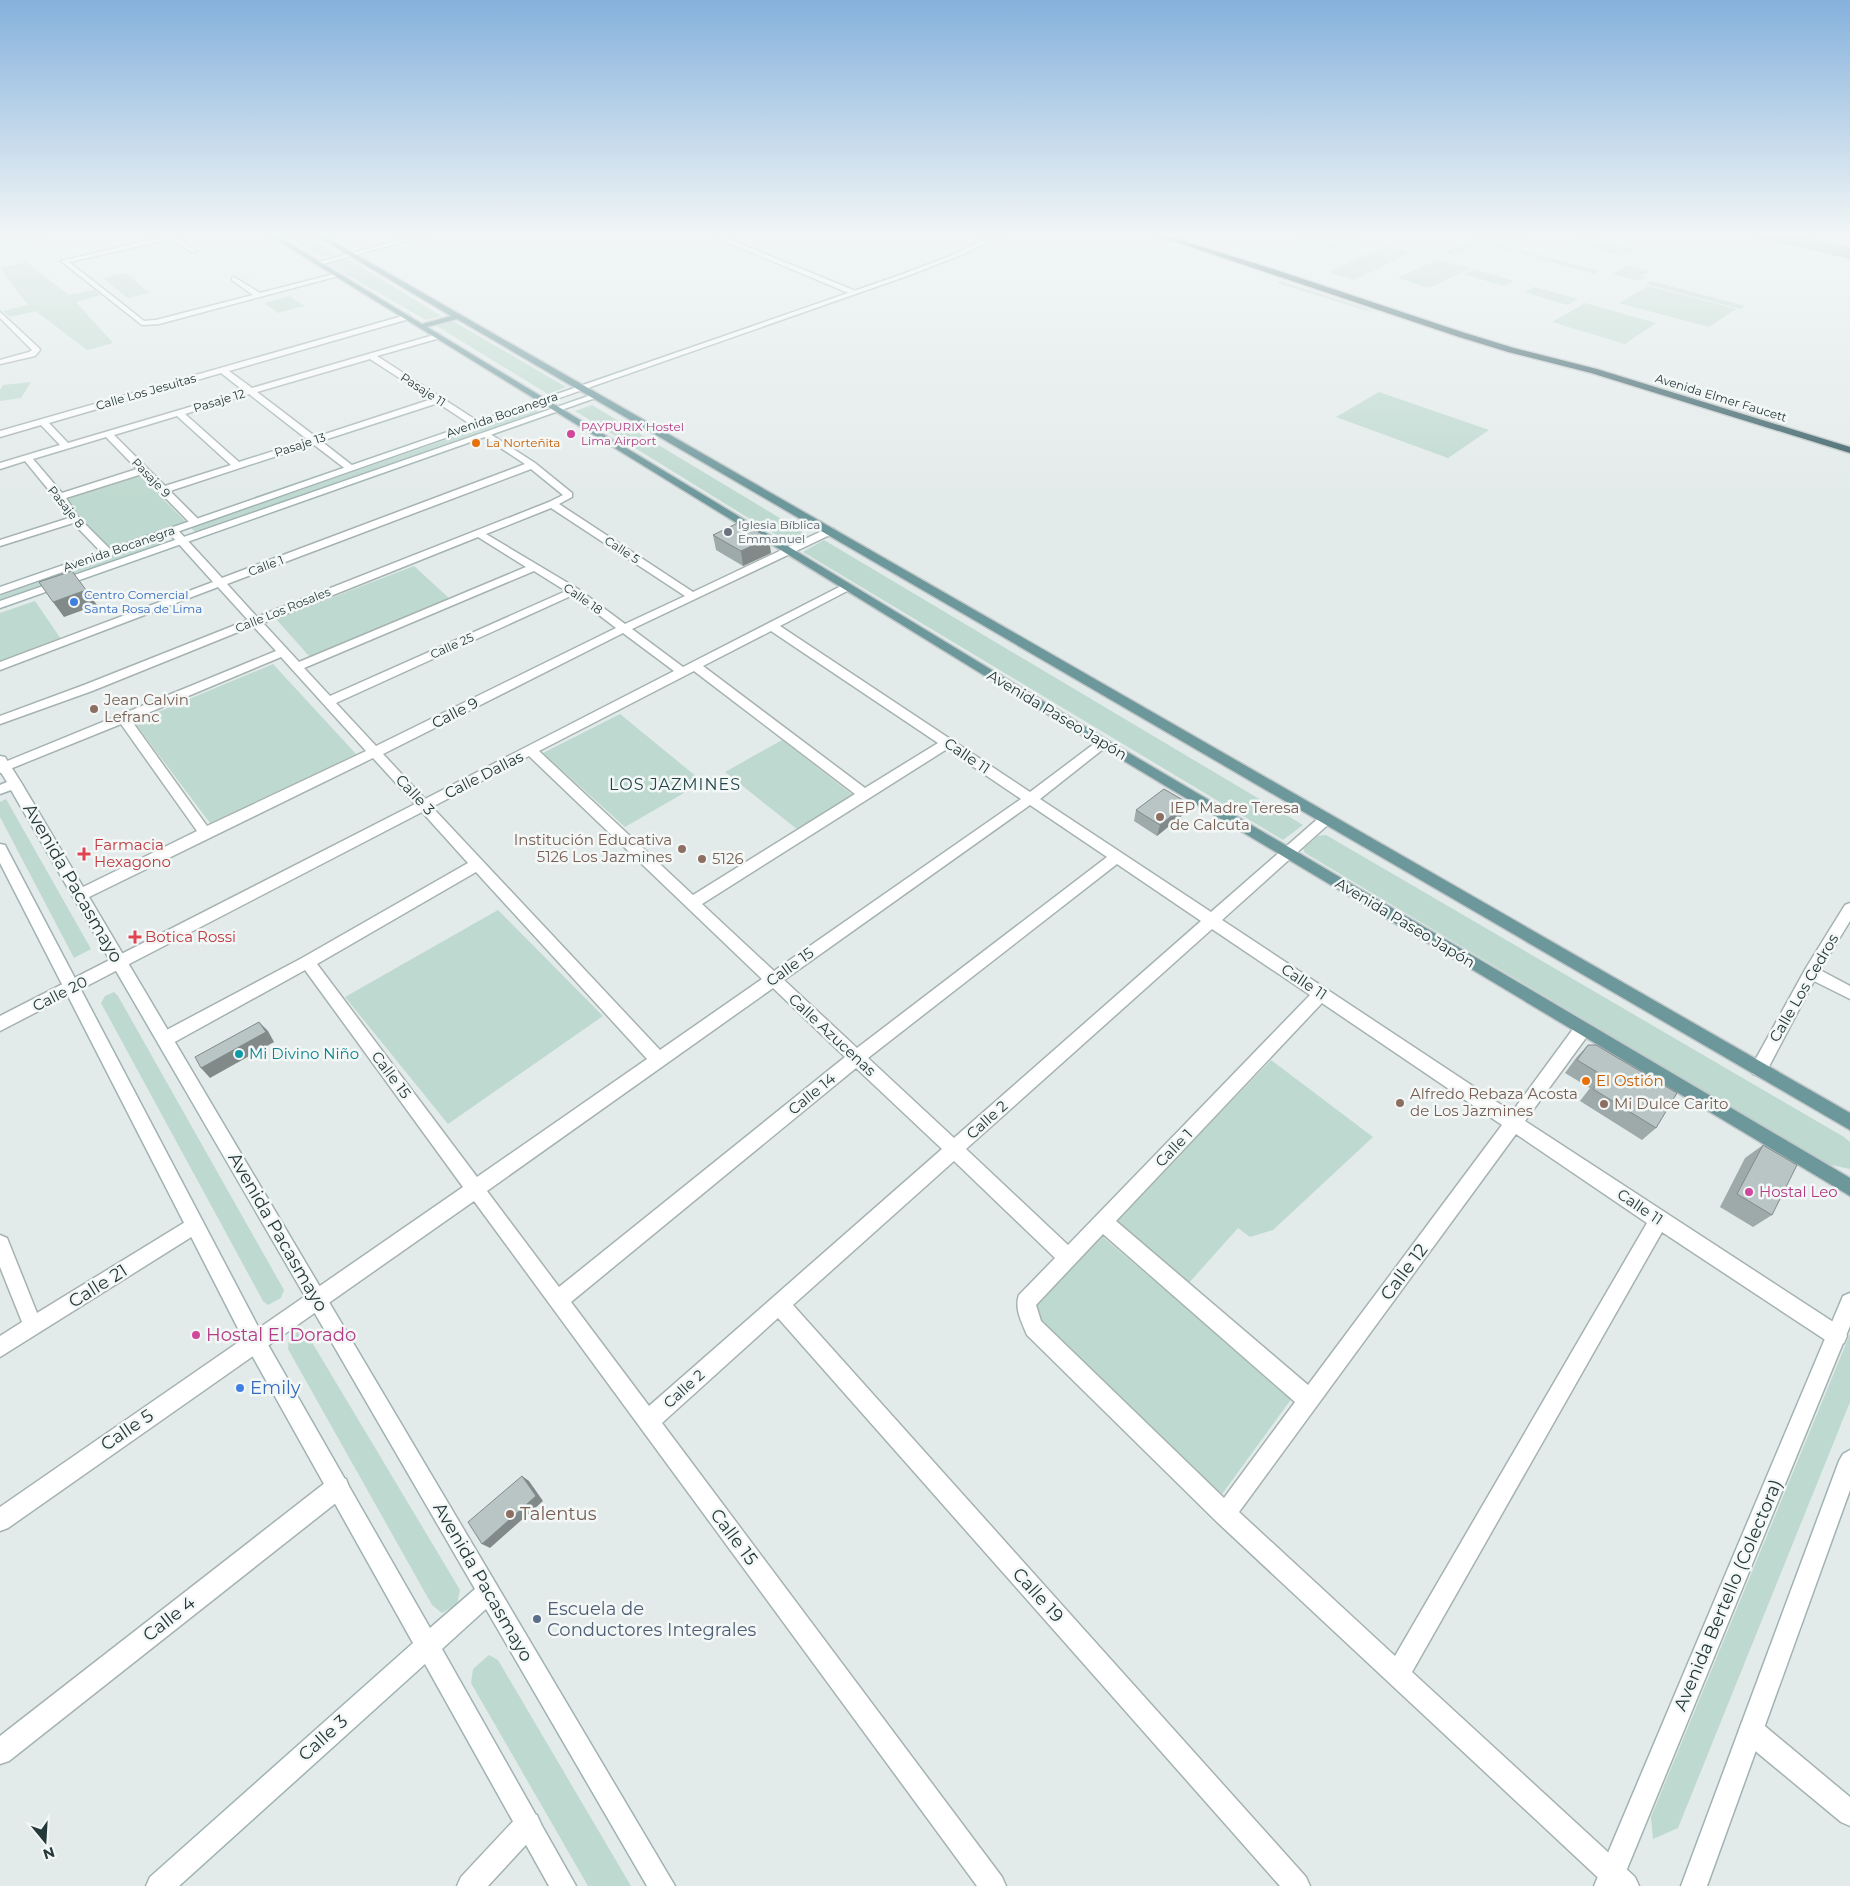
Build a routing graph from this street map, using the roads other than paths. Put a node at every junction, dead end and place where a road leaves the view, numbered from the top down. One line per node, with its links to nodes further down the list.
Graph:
1 (8, 322): 12 (street)
2 (389, 322): 13 (street, Calle Los Jesuitas)
3 (415, 322): 9 (main road, Avenida Paseo Japón)
4 (436, 322): 9 (main road)
5 (469, 322): 14 (main road)
6 (768, 322): 14 (street, Avenida Bocanegra)
7 (1423, 322): 29 (highway, Avenida Elmer Faucett)
8 (1444, 322): 27 (highway, Avenida Elmer Faucett)
9 (422, 326): 10 (main road, Avenida Paseo Japón)
10 (437, 336): 11 (street, Pasaje 12); 18 (main road, Avenida Paseo Japón)
11 (371, 356): 15 (street, Pasaje 12); 17 (street, Pasaje 11)
12 (0, 362)
13 (224, 370): 15 (street); 21 (street, Calle Los Jesuitas)
14 (582, 387): 16 (main road); 18 (street, Avenida Bocanegra)
15 (253, 391): 20 (street, Pasaje 12); 26 (street)
16 (597, 396): 19 (street, Avenida Bocanegra); 42 (main road)
17 (438, 400): 22 (street, Pasaje 11); 26 (street, Pasaje 13)
18 (544, 401): 19 (main road, Avenida Paseo Japón); 22 (street, Avenida Bocanegra)
19 (558, 410): 25 (street, Avenida Bocanegra); 46 (main road, Avenida Paseo Japón)
20 (179, 413): 24 (street, Pasaje 12); 33 (street)
21 (43, 422): 23 (street, Calle Los Jesuitas); 28 (street)
22 (476, 424): 34 (street, Avenida Bocanegra)
23 (0, 434)
24 (108, 434): 28 (street, Pasaje 12); 35 (street, Pasaje 9)
25 (487, 435): 31 (street); 44 (street, Avenida Bocanegra)
26 (315, 440): 33 (street, Pasaje 13); 34 (street)
27 (1850, 442)
28 (66, 446): 30 (street, Pasaje 12)
29 (1850, 450)
30 (27, 458): 32 (street, Pasaje 12); 37 (street, Pasaje 8)
31 (532, 465): 38 (street, Calle Los Rosales); 49 (street, Calle 1)
32 (0, 466)
33 (238, 466): 36 (street, Pasaje 13)
34 (350, 468): 40 (street, Avenida Bocanegra)
35 (144, 470): 36 (street, Pasaje 9); 37 (street)
36 (163, 490): 40 (street, Pasaje 9)
37 (59, 497): 39 (street, Pasaje 8)
38 (552, 504): 43 (street, Calle Los Rosales); 53 (street, Calle 5)
39 (75, 519): 45 (street); 47 (street, Pasaje 8)
40 (195, 522): 41 (street, Avenida Bocanegra)
41 (172, 530): 44 (street, Calle 3); 47 (street, Avenida Bocanegra)
42 (830, 531): 46 (street, Calle 9); 75 (main road)
43 (478, 533): 48 (street, Calle 18); 55 (street, Calle Los Rosales)
44 (182, 542): 49 (street, Calle 3); 54 (street, Avenida Bocanegra)
45 (0, 543)
46 (788, 551): 50 (main road, Avenida Paseo Japón); 53 (street, Calle 9)
47 (108, 553): 51 (street, Avenida Bocanegra)
48 (534, 567): 52 (street, Calle 18); 61 (street)
49 (220, 583): 55 (street, Calle 3); 59 (street, Calle 1)
50 (848, 587): 56 (street, Calle Dallas); 67 (main road, Avenida Paseo Japón)
51 (0, 591)
52 (574, 591): 57 (street, Calle 18); 63 (street, Calle 25)
53 (693, 596): 57 (street, Calle 9)
54 (0, 605)
55 (256, 621): 58 (street, Calle 3); 65 (street, Calle Los Rosales)
56 (772, 626): 60 (street, Calle Dallas); 66 (street, Calle 11)
57 (623, 628): 62 (street, Calle 18); 69 (street, Calle 9)
58 (284, 652): 61 (street, Calle 3); 64 (street)
59 (0, 666)
60 (696, 666): 62 (street, Calle Dallas); 72 (street)
61 (297, 667): 63 (street, Calle 3)
62 (683, 672): 68 (street, Calle Dallas)
63 (329, 701): 69 (street, Calle 3)
64 (123, 718): 70 (street); 76 (street)
65 (0, 720)
66 (947, 743): 72 (street); 73 (street, Calle 11)
67 (1103, 743): 73 (street, Calle 15); 78 (main road, Avenida Paseo Japón)
68 (530, 751): 74 (street, Calle Dallas); 82 (street, Calle Azucenas)
69 (374, 752): 74 (street, Calle 3); 76 (street, Calle 9)
70 (1, 765): 71 (street, Avenida Pacasmayo)
71 (7, 787): 81 (street, Avenida Pacasmayo)
72 (864, 794): 82 (street)
73 (1030, 799): 79 (street, Calle 11); 88 (street, Calle 15)
74 (425, 806): 80 (street, Calle 3); 86 (street, Calle Dallas)
75 (1326, 819): 78 (street, Calle 2); 97 (main road)
76 (205, 833): 81 (street, Calle 9)
77 (0, 849): 89 (street)
78 (1288, 853): 84 (street, Calle 2); 93 (main road, Avenida Paseo Japón)
79 (1117, 857): 84 (street, Calle 11); 95 (street, Calle 14)
80 (478, 864): 85 (street); 96 (street, Calle 3)
81 (80, 895): 86 (street, Avenida Pacasmayo)
82 (692, 903): 88 (street, Calle Azucenas)
83 (1850, 909): 87 (street, Calle Los Cedros)
84 (1212, 920): 91 (street, Calle 11); 100 (street, Calle 2)
85 (307, 962): 94 (street); 102 (street, Calle 15)
86 (120, 963): 89 (street, Calle 20); 94 (street, Avenida Pacasmayo)
87 (1811, 972): 90 (street); 97 (street, Calle Los Cedros)
88 (773, 979): 95 (street, Calle Azucenas); 96 (street, Calle 15)
89 (72, 988): 92 (street, Calle 20); 105 (street)
90 (1850, 993)
91 (1321, 994): 99 (street, Calle 11); 104 (street, Calle 1)
92 (0, 1024)
93 (1582, 1030): 99 (street, Calle 12); 101 (main road, Avenida Paseo Japón)
94 (164, 1039): 108 (street, Avenida Pacasmayo)
95 (857, 1058): 100 (street, Calle Azucenas); 109 (street, Calle 14)
96 (659, 1060): 102 (street, Calle 15)
97 (1758, 1069): 98 (main road)
98 (1850, 1122)
99 (1514, 1123): 103 (street, Calle 11); 116 (street, Calle 12)
100 (954, 1150): 107 (street, Calle Azucenas); 111 (street, Calle 2)
101 (1850, 1188)
102 (475, 1189): 108 (street, Calle 15); 109 (street, Calle 15)
103 (1659, 1220): 113 (street, Calle 11); 124 (street)
104 (1102, 1222): 107 (street, Calle 1); 116 (street)
105 (195, 1225): 112 (street, Calle 21); 114 (street)
106 (0, 1244): 112 (street)
107 (1068, 1257): 120 (street, Calle 1)
108 (318, 1300): 114 (street, Calle 15); 122 (street, Avenida Pacasmayo)
109 (558, 1300): 117 (street, Calle 15)
110 (1850, 1303): 113 (street, Avenida Bertello (Colectora))
111 (780, 1304): 117 (street, Calle 2); 135 (street, Calle 19)
112 (33, 1326): 115 (street, Calle 21)
113 (1836, 1336): 129 (street, Avenida Bertello (Colectora))
114 (256, 1343): 119 (street); 121 (street, Calle 5)
115 (0, 1347)
116 (1309, 1400): 120 (street, Calle 12)
117 (648, 1421): 134 (street, Calle 15)
118 (1850, 1461): 125 (street)
119 (338, 1486): 123 (street); 126 (street, Calle 4)
120 (1225, 1514): 124 (street)
121 (0, 1520)
122 (489, 1591): 123 (street, Calle 3); 133 (street, Avenida Pacasmayo)
123 (428, 1646): 128 (street); 130 (street, Calle 3)
124 (1398, 1674): 129 (street)
125 (1751, 1731): 127 (street); 136 (street)
126 (0, 1752)
127 (1850, 1813)
128 (528, 1824): 131 (street); 132 (street)
129 (1615, 1882)
130 (159, 1886)
131 (470, 1886)
132 (563, 1886)
133 (662, 1886)
134 (993, 1886)
135 (1297, 1886)
136 (1694, 1886)

